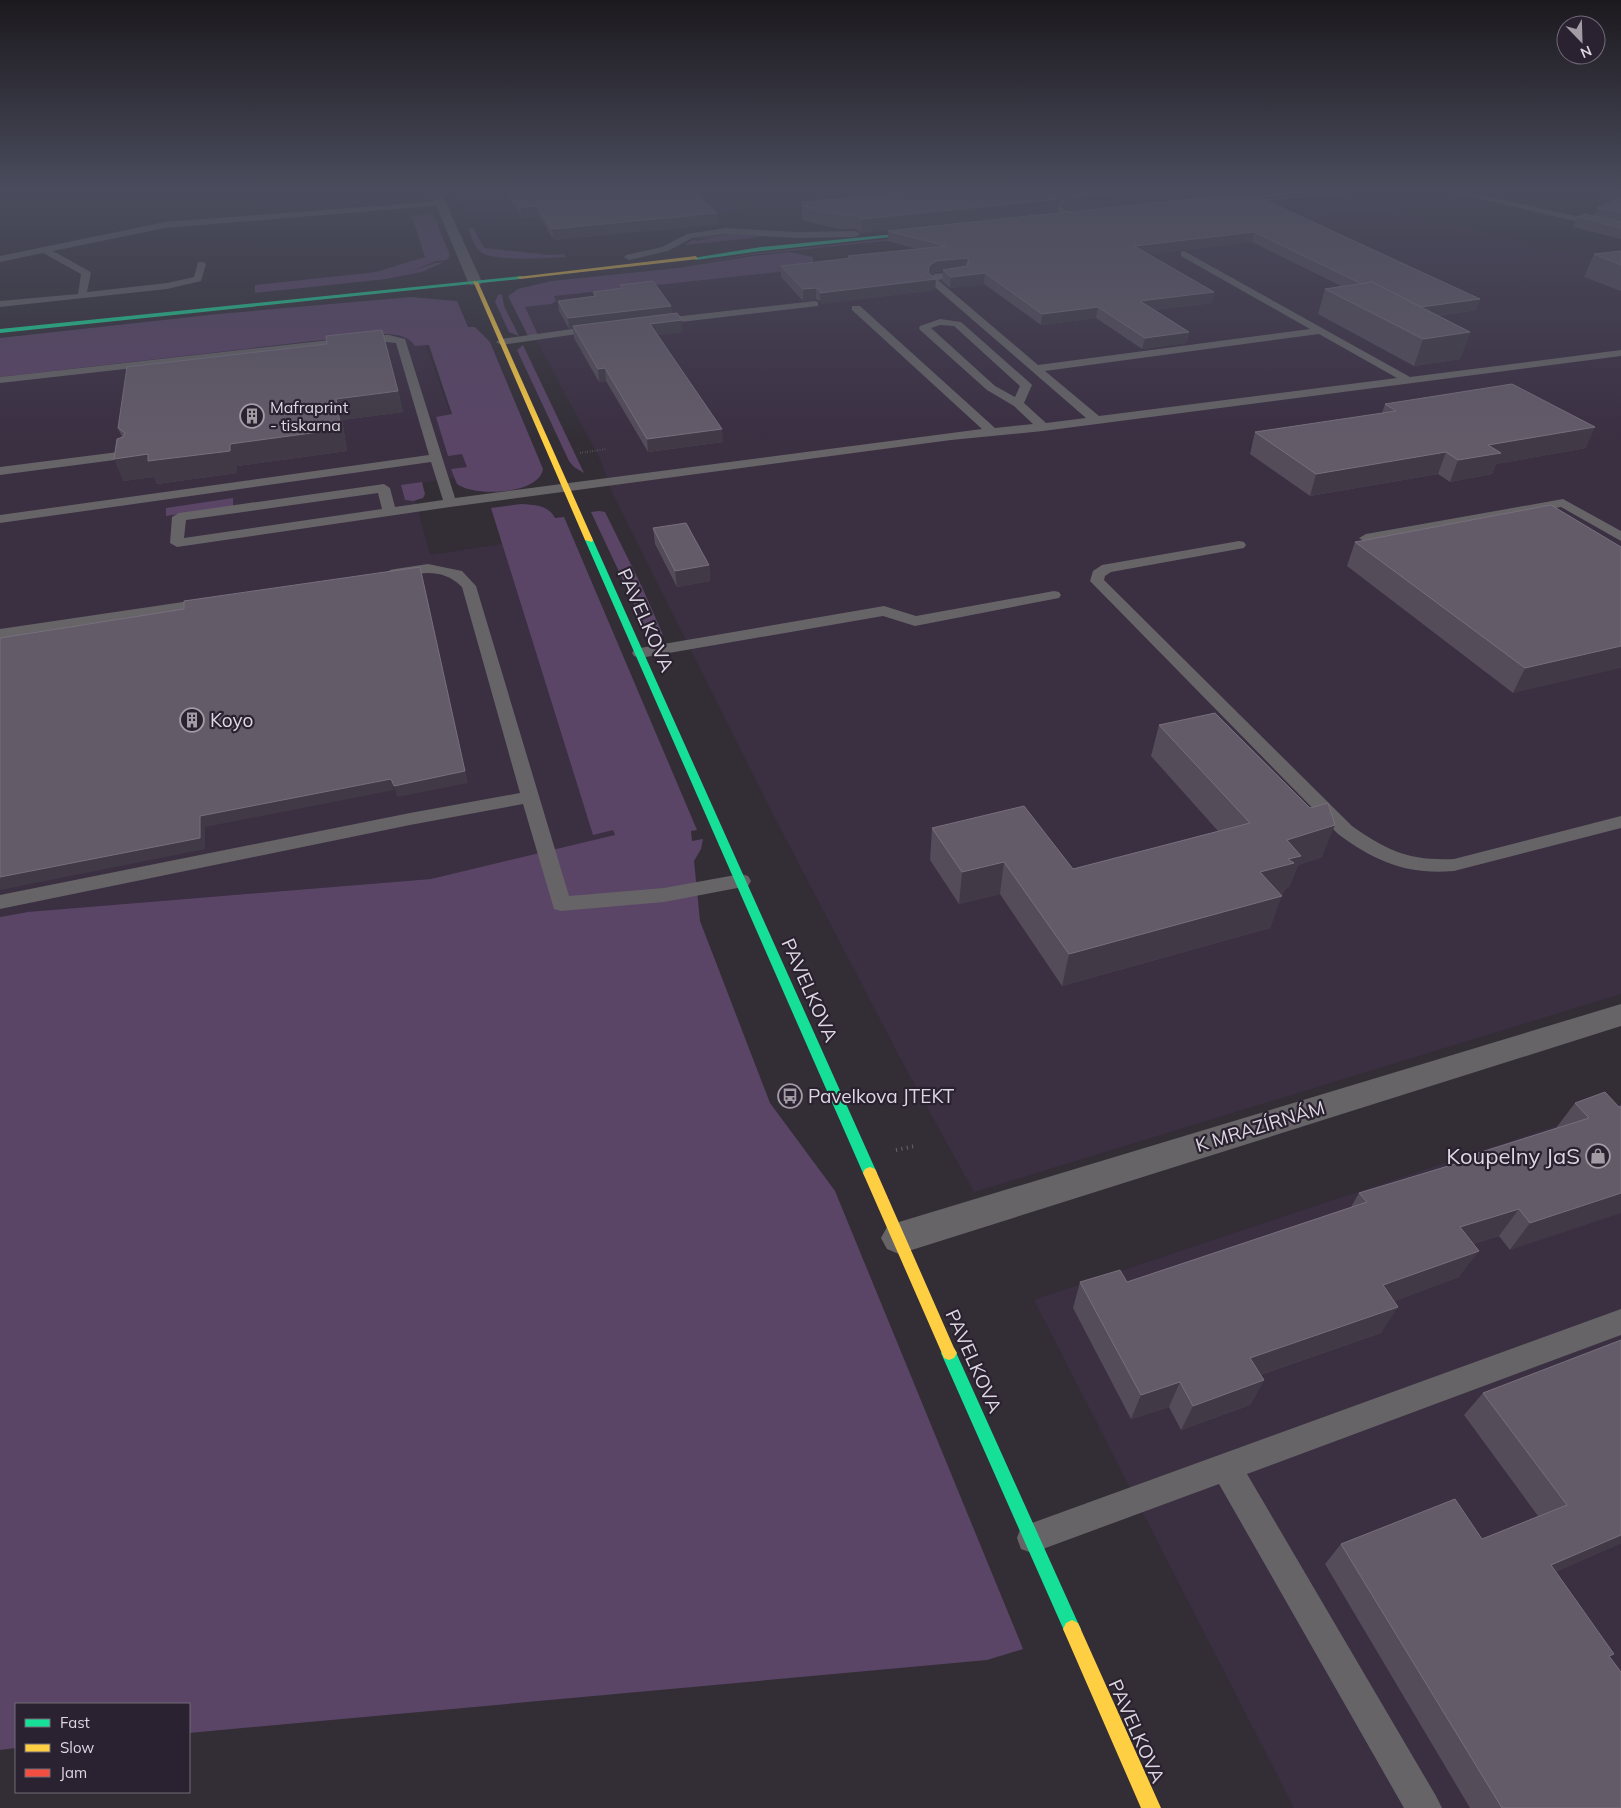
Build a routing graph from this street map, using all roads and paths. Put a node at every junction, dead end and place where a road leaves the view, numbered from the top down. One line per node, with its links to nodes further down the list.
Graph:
1 (86, 272): 9 (lane)
2 (199, 272): 9 (lane)
3 (471, 272): 8 (street, PAVELKOVA)
4 (515, 272): 8 (main road)
5 (540, 272): 8 (main road)
6 (1217, 272): 17 (lane)
7 (963, 273): 20 (lane)
8 (473, 278): 13 (main road); 16 (main road); 18 (main road, PAVELKOVA)
9 (82, 296): 10 (lane)
10 (0, 304)
11 (815, 304): 14 (lane)
12 (856, 308): 26 (lane)
13 (0, 323)
14 (639, 324)
15 (610, 328): 18 (lane)
16 (0, 330)
17 (1321, 331): 20 (lane); 22 (lane)
18 (502, 342): 32 (main road, PAVELKOVA)
19 (1621, 353): 22 (lane)
20 (1034, 369): 24 (lane)
21 (0, 380): 30 (lane)
22 (1408, 380): 24 (lane)
23 (1018, 404): 23 (lane); 25 (lane)
24 (1096, 420): 25 (lane)
25 (1043, 427): 26 (lane)
26 (993, 433): 32 (lane)
27 (607, 449): 28 (path)
28 (580, 453)
29 (126, 455): 31 (lane)
30 (435, 458): 33 (lane); 35 (lane)
31 (0, 471)
32 (566, 487): 33 (lane); 43 (main road, PAVELKOVA)
33 (450, 503): 34 (lane)
34 (389, 512): 34 (lane)
35 (0, 519)
36 (1621, 537): 37 (lane)
37 (1366, 538)
38 (1239, 545): 45 (lane)
39 (380, 576): 44 (lane)
40 (1054, 595): 43 (lane)
41 (226, 599): 42 (lane)
42 (0, 634)
43 (640, 653): 46 (main road, PAVELKOVA)
44 (530, 797): 46 (lane); 47 (lane)
45 (1621, 822)
46 (741, 881): 49 (main road, PAVELKOVA)
47 (0, 902)
48 (1621, 1015): 49 (street, K MRAZÍRNÁM)
49 (899, 1238): 52 (main road, PAVELKOVA)
50 (1621, 1322): 51 (lane)
51 (1226, 1467): 52 (lane); 54 (lane)
52 (1032, 1538): 53 (main road, PAVELKOVA)
53 (1151, 1808)
54 (1424, 1808)

